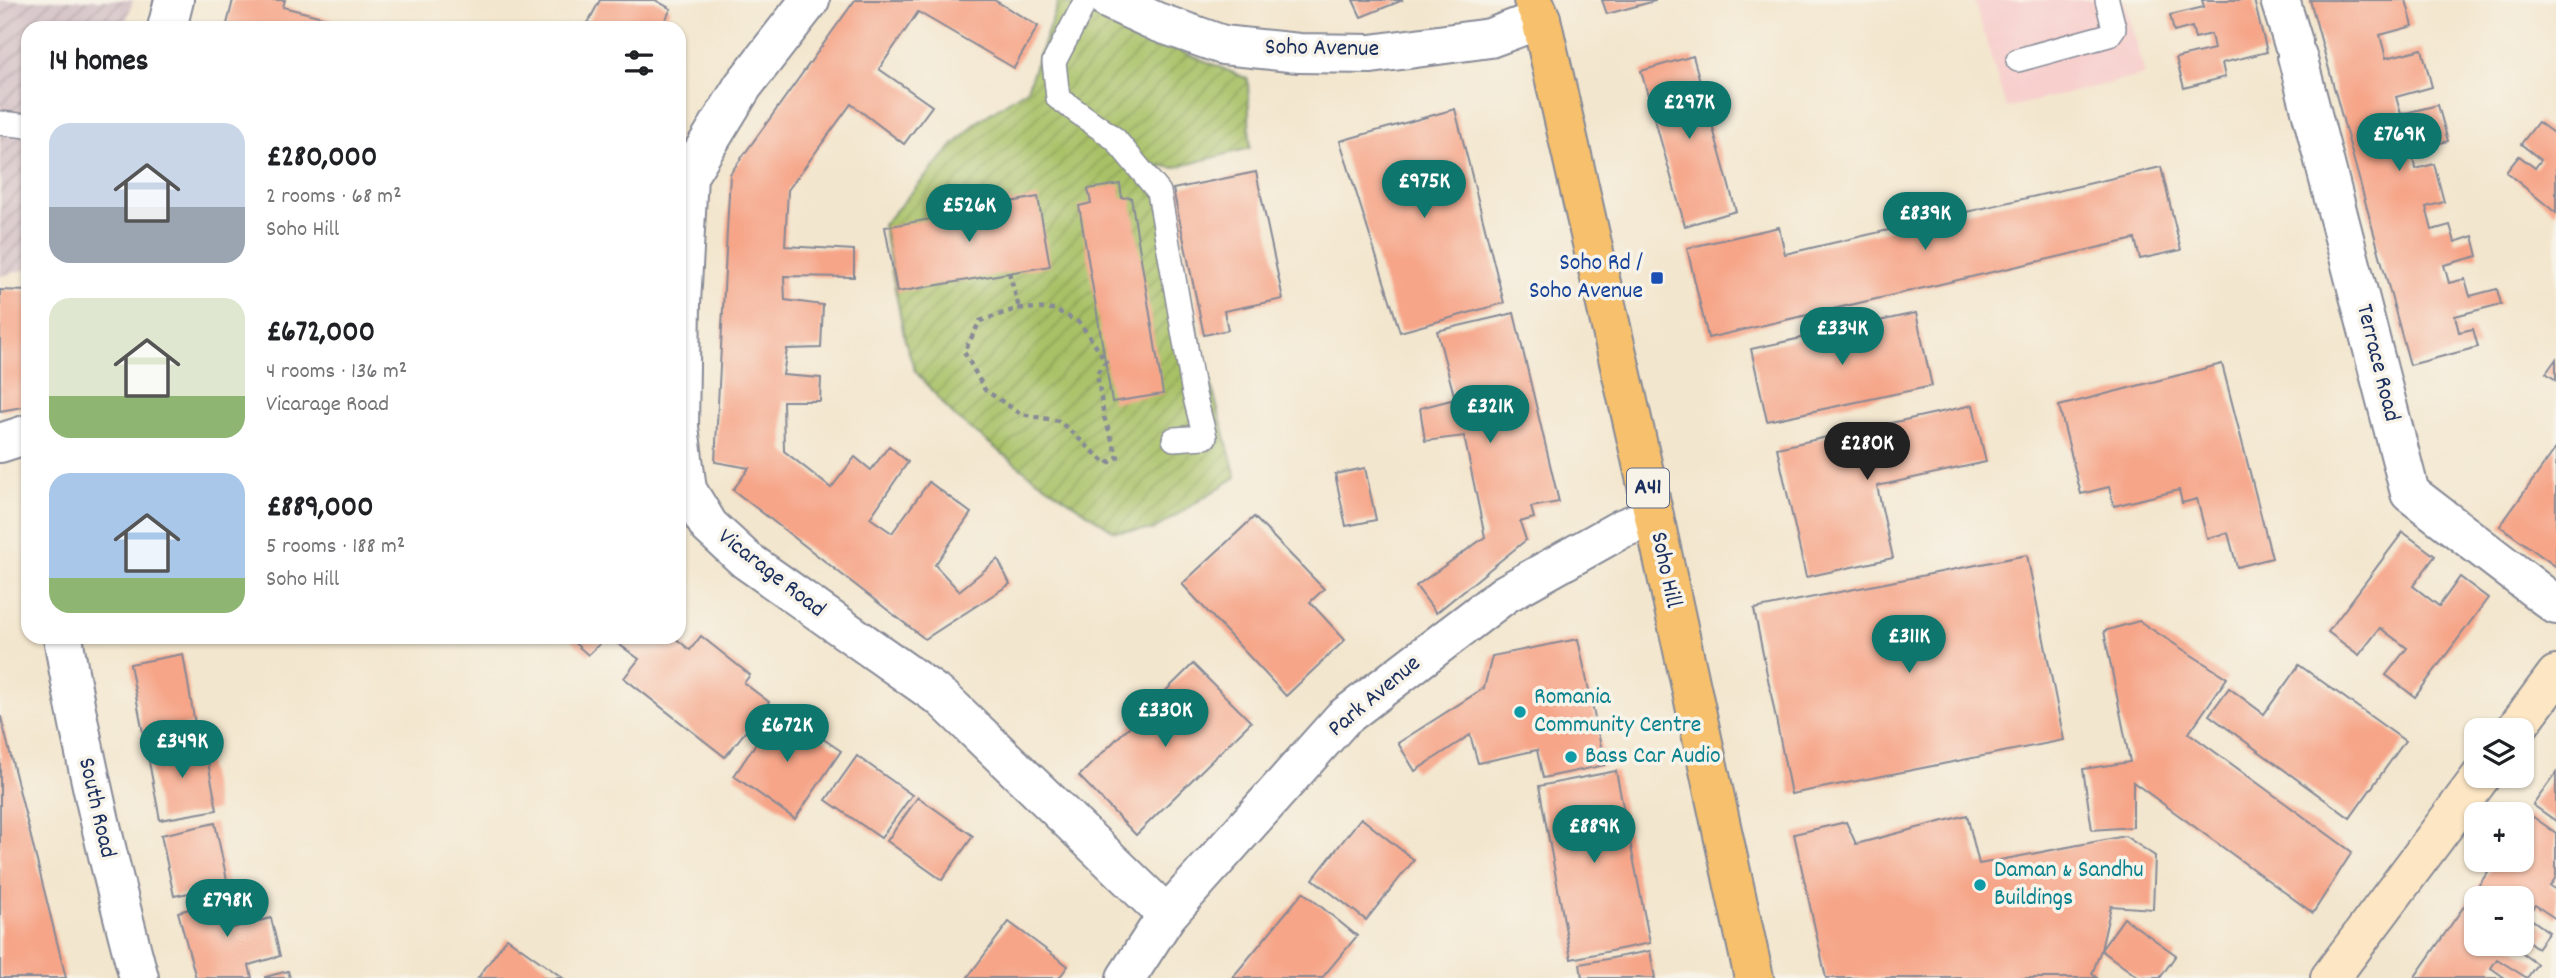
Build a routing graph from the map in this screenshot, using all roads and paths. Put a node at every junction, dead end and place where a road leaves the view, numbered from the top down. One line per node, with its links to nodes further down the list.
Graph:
1 (174, 0): 8 (street)
2 (810, 0): 12 (street, Vicarage Road)
3 (1086, 0): 16 (lane)
4 (1108, 0): 7 (street, Soho Avenue)
5 (2107, 0): 9 (lane)
6 (2280, 0): 20 (street, Terrace Road)
7 (1537, 9): 19 (highway, Soho Hill / A41)
8 (169, 21)
9 (2018, 60)
10 (0, 123): 11 (lane)
11 (21, 125)
12 (686, 212)
13 (1009, 272): 14 (path)
14 (1018, 308): 14 (path)
15 (21, 436): 17 (street)
16 (1174, 439)
17 (0, 443)
18 (686, 482): 25 (street, Vicarage Road)
19 (1654, 516): 25 (street, Park Avenue); 28 (highway, Soho Hill / A41)
20 (2556, 605)
21 (64, 644): 26 (street, South Road)
22 (2556, 676): 23 (main road)
23 (2524, 718)
24 (2472, 788): 29 (main road)
25 (1167, 915): 27 (street, Park Avenue)
26 (139, 978)
27 (1126, 978)
28 (1754, 978)
29 (2330, 978)

